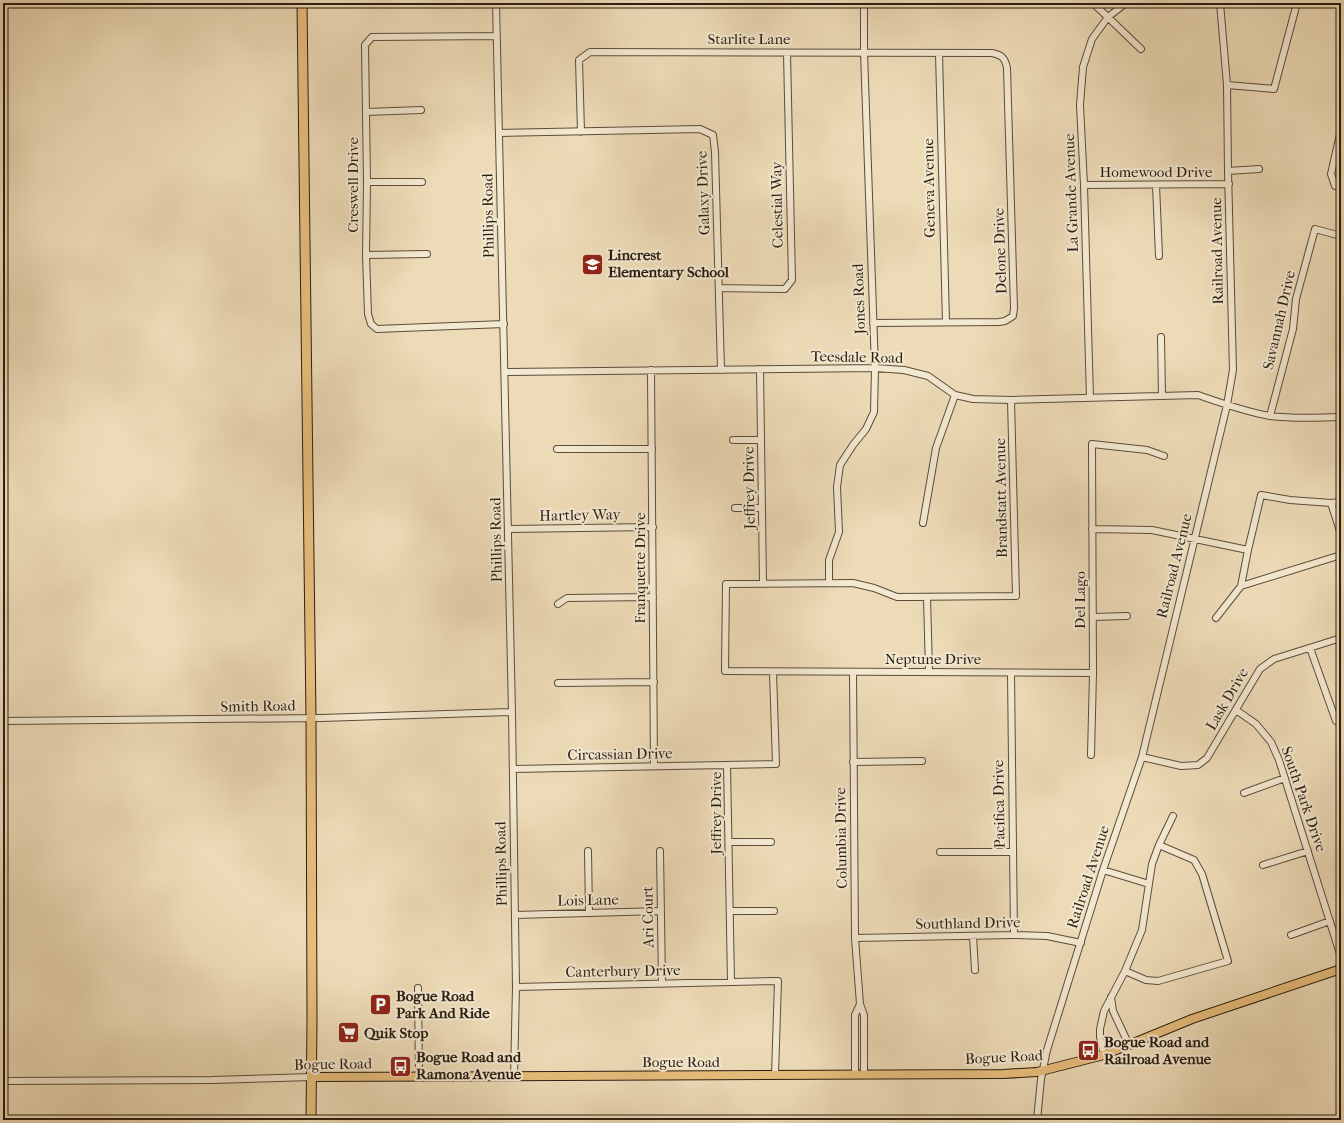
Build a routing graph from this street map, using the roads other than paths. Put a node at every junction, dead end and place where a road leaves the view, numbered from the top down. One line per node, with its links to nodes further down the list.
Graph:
1 (302, 3): 87 (highway)
2 (496, 3): 9 (street, Phillips Road)
3 (864, 3): 12 (street, Jones Road)
4 (1093, 3): 8 (street)
5 (1126, 3): 8 (street, La Grande Avenue)
6 (1220, 3): 15 (street, Railroad Avenue)
7 (1297, 3): 15 (street)
8 (1108, 17): 10 (street); 26 (street, La Grande Avenue)
9 (497, 36): 17 (street, Creswell Drive); 20 (street, Phillips Road)
10 (1141, 49)
11 (787, 52): 12 (street, Starlite Lane); 19 (street, Starlite Lane); 33 (street, Celestial Way)
12 (864, 52): 13 (street, Starlite Lane); 35 (street, Jones Road)
13 (939, 53): 14 (street, Starlite Lane); 34 (street, Geneva Avenue)
14 (992, 53): 34 (street, Delone Drive)
15 (1227, 85): 22 (street, Railroad Avenue)
16 (421, 110): 17 (street)
17 (366, 112): 23 (street, Creswell Drive)
18 (1341, 130): 28 (street)
19 (581, 132): 20 (street, Galaxy Drive); 33 (street, Galaxy Drive)
20 (499, 133): 36 (street, Phillips Road)
21 (1259, 169): 22 (street)
22 (1228, 171): 25 (street, Railroad Avenue)
23 (367, 182): 24 (street); 31 (street, Creswell Drive)
24 (422, 182)
25 (1229, 184): 27 (street, Homewood Drive); 47 (street, Railroad Avenue)
26 (1084, 185): 27 (street, Homewood Drive); 45 (street, La Grande Avenue)
27 (1156, 185): 32 (street)
28 (1334, 186)
29 (1341, 236): 48 (street, Savannah Drive)
30 (426, 254): 31 (street)
31 (366, 255): 36 (street, Creswell Drive)
32 (1159, 256)
33 (719, 288): 41 (street, Galaxy Drive)
34 (946, 322): 35 (street, Delone Drive)
35 (873, 323): 38 (street, Jones Road)
36 (504, 324): 42 (street, Phillips Road)
37 (1161, 337): 44 (street)
38 (875, 368): 39 (street, Teesdale Road); 43 (street, Teesdale Road); 67 (street, Jones Road)
39 (760, 369): 41 (street, Teesdale Road); 51 (street, Jeffrey Drive)
40 (651, 370): 41 (street, Teesdale Road); 42 (street, Teesdale Road); 53 (street, Franquette Drive)
41 (721, 370)
42 (506, 372): 61 (street, Phillips Road)
43 (955, 395): 46 (street, Teesdale Road); 59 (street)
44 (1162, 396): 45 (street, Teesdale Road); 47 (street, Teesdale Road)
45 (1090, 398): 46 (street, Teesdale Road)
46 (1011, 400): 71 (street, Brandstatt Avenue)
47 (1227, 405): 48 (street, Teesdale Road); 64 (street, Railroad Avenue)
48 (1270, 416): 49 (street, Teesdale Road)
49 (1341, 417)
50 (733, 440): 51 (street)
51 (761, 440): 58 (street, Jeffrey Drive)
52 (557, 449): 53 (street)
53 (652, 449): 60 (street, Franquette Drive)
54 (1164, 456): 62 (street, Del Lago)
55 (1341, 502): 56 (street)
56 (1331, 503): 63 (street); 65 (street)
57 (735, 508): 58 (street)
58 (762, 508): 68 (street, Jeffrey Drive)
59 (923, 522)
60 (653, 527): 61 (street, Hartley Way); 70 (street, Franquette Drive)
61 (509, 529): 86 (street, Phillips Road)
62 (1092, 529): 64 (street); 73 (street, Del Lago)
63 (1341, 534)
64 (1194, 539): 65 (street); 91 (street, Railroad Avenue)
65 (1248, 550): 69 (street)
66 (1341, 554): 69 (street)
67 (829, 583): 68 (street); 71 (street)
68 (763, 584): 78 (street)
69 (1241, 586): 75 (street)
70 (653, 597): 72 (street); 83 (street, Franquette Drive)
71 (927, 597): 80 (street)
72 (558, 604)
73 (1093, 616): 74 (street); 82 (street, Del Lago)
74 (1127, 616)
75 (1216, 618)
76 (1341, 638): 77 (street, Lask Drive)
77 (1310, 648): 85 (street, Lask Drive); 88 (street)
78 (772, 672): 79 (street, Neptune Drive); 94 (street, Jeffrey Drive)
79 (853, 672): 80 (street, Neptune Drive); 93 (street, Columbia Drive)
80 (929, 672): 81 (street, Neptune Drive)
81 (1010, 673): 82 (street, Neptune Drive); 107 (street, Pacifica Drive)
82 (1093, 673): 90 (street, Del Lago)
83 (654, 682): 84 (street); 95 (street, Franquette Drive)
84 (558, 683)
85 (1236, 710): 91 (street, Lask Drive); 97 (street, South Park Drive)
86 (512, 712): 87 (street, Smith Road); 96 (street, Phillips Road)
87 (311, 718): 89 (street, Smith Road); 139 (highway)
88 (1341, 720)
89 (3, 722)
90 (1091, 756)
91 (1142, 757): 109 (street, Railroad Avenue)
92 (922, 761): 93 (street)
93 (853, 762): 120 (street, Columbia Drive)
94 (727, 765): 95 (street, Circassian Drive); 100 (street, Jeffrey Drive)
95 (654, 766): 96 (street, Circassian Drive)
96 (513, 769): 115 (street, Phillips Road)
97 (1285, 778): 98 (street); 105 (street, South Park Drive)
98 (1244, 793)
99 (1173, 816): 102 (street)
100 (729, 842): 101 (street); 112 (street, Jeffrey Drive)
101 (771, 842)
102 (1159, 845): 110 (street); 125 (street)
103 (588, 851): 114 (street)
104 (660, 851): 111 (street, Ari Court)
105 (1308, 851): 108 (street); 116 (street, South Park Drive)
106 (940, 852): 107 (street)
107 (1012, 852): 118 (street, Pacifica Drive)
108 (1263, 866)
109 (1103, 870): 110 (street); 121 (street, Railroad Avenue)
110 (1149, 884): 125 (street)
111 (661, 911): 114 (street, Lois Lane); 127 (street, Ari Court)
112 (730, 911): 113 (street); 126 (street, Jeffrey Drive)
113 (774, 911)
114 (589, 913): 115 (street, Lois Lane)
115 (515, 914): 128 (street, Phillips Road)
116 (1330, 921): 117 (street); 122 (street, South Park Drive)
117 (1291, 934)
118 (1014, 935): 119 (street, Southland Drive); 121 (street, Southland Drive)
119 (974, 936): 120 (street, Southland Drive); 124 (street)
120 (855, 938): 131 (street, Columbia Drive)
121 (1081, 943): 134 (street, Railroad Avenue)
122 (1341, 956)
123 (1341, 969): 132 (main road, Bogue Road)
124 (975, 970)
125 (1125, 971): 130 (street)
126 (731, 982): 127 (street, Canterbury Drive); 137 (street)
127 (662, 984): 128 (street, Canterbury Drive)
128 (516, 987): 140 (street, Phillips Road)
129 (418, 988): 138 (street)
130 (1111, 996): 132 (street); 133 (street)
131 (860, 1004): 135 (street, Columbia Drive); 136 (street, Columbia Drive)
132 (1130, 1045): 133 (main road, Bogue Road)
133 (1104, 1055): 134 (main road, Bogue Road)
134 (1042, 1071): 136 (main road, Bogue Road); 143 (street, Railroad Avenue)
135 (855, 1074): 136 (main road, Bogue Road); 137 (main road, Bogue Road)
136 (864, 1074)
137 (776, 1075): 140 (main road, Bogue Road)
138 (419, 1076): 139 (main road, Bogue Road); 140 (main road, Bogue Road)
139 (312, 1077): 141 (street, Bogue Road); 142 (highway)
140 (514, 1077)
141 (3, 1081)
142 (311, 1120)
143 (1037, 1120)

